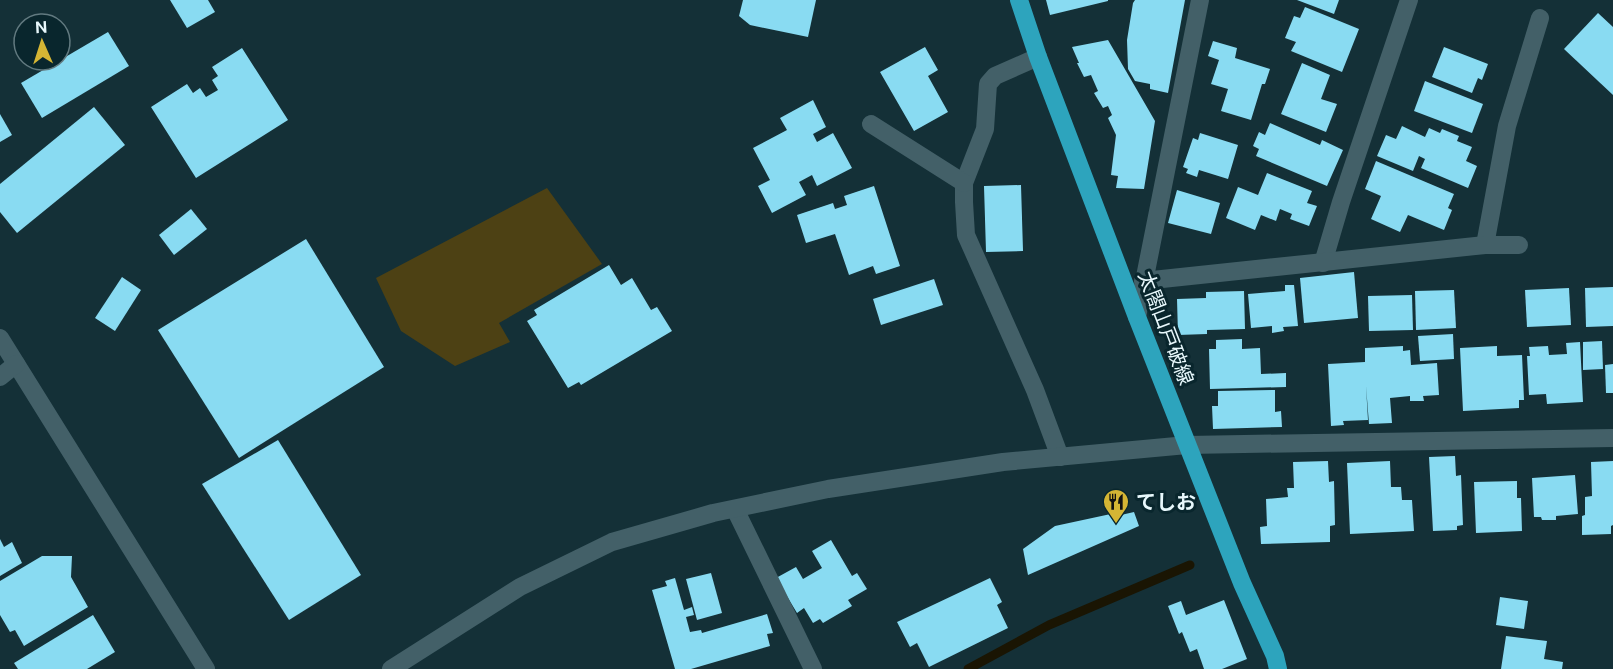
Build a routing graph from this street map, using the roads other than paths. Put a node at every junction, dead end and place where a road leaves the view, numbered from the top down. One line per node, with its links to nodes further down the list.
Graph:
1 (1019, 0): 5 (main road, 太閤山戸破線)
2 (1200, 0): 11 (street)
3 (1408, 0): 10 (street)
4 (1540, 18): 9 (street)
5 (1038, 57): 7 (street); 12 (main road, 太閤山戸破線)
6 (871, 124): 7 (street)
7 (964, 183): 18 (street)
8 (1519, 244): 9 (street)
9 (1485, 245): 10 (street)
10 (1323, 262): 11 (street)
11 (1143, 281): 12 (street)
12 (1137, 317): 17 (main road, 太閤山戸破線)
13 (0, 338): 14 (street)
14 (16, 364): 15 (street); 20 (street)
15 (0, 377)
16 (1613, 438): 17 (street)
17 (1187, 445): 18 (street); 23 (main road, 太閤山戸破線)
18 (1060, 457): 19 (street)
19 (735, 509): 21 (street); 22 (street)
20 (206, 669)
21 (392, 669)
22 (813, 669)
23 (1278, 669)

